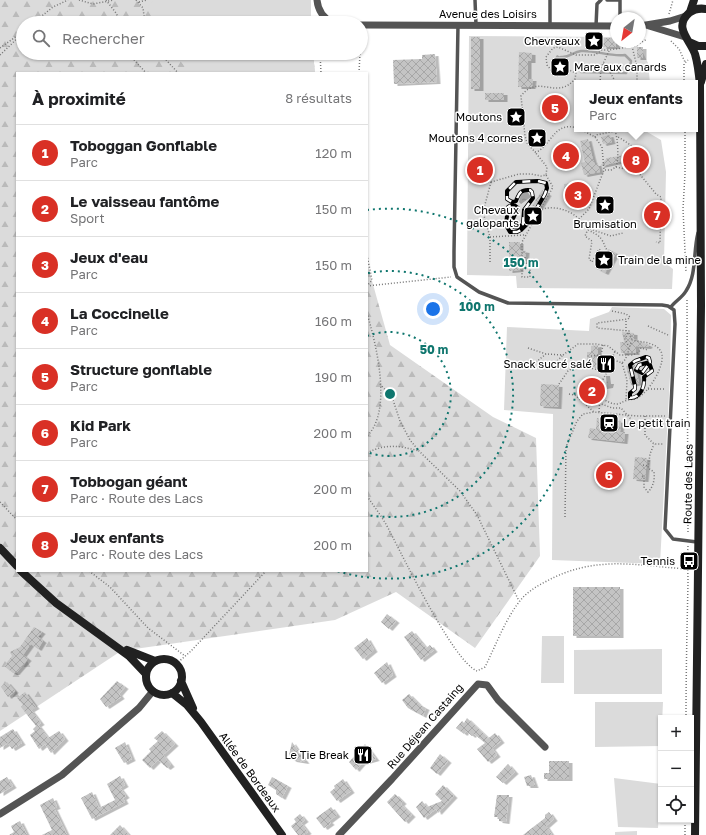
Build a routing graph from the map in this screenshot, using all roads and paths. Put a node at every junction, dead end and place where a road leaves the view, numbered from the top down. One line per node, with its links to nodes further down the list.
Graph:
1 (68, 0): 18 (path)
2 (80, 0): 3 (path)
3 (106, 0): 4 (path); 19 (path)
4 (114, 0)
5 (136, 0): 14 (path)
6 (147, 0): 14 (path)
7 (317, 0): 21 (street)
8 (475, 0): 24 (lane)
9 (550, 0): 25 (lane)
10 (601, 0): 27 (lane)
11 (607, 0): 12 (lane)
12 (620, 0): 16 (lane)
13 (694, 0): 17 (main road, Route des Lacs)
14 (139, 2): 20 (path)
15 (706, 9): 17 (main road)
16 (620, 12)
17 (688, 14): 26 (street); 32 (main road, Route des Lacs)
18 (42, 16)
19 (118, 16)
20 (144, 16)
21 (323, 16)
22 (368, 25): 23 (street, Avenue des Loisirs)
23 (458, 25): 24 (street, Avenue des Loisirs); 88 (lane)
24 (476, 25): 25 (street, Avenue des Loisirs)
25 (550, 25): 27 (street, Avenue des Loisirs)
26 (646, 25)
27 (596, 26): 28 (street, Avenue des Loisirs)
28 (610, 26)
29 (646, 27): 32 (street)
30 (16, 37): 34 (path)
31 (16, 39): 38 (path)
32 (687, 40): 33 (main road); 52 (main road, Route des Lacs)
33 (706, 46)
34 (0, 48)
35 (622, 48): 37 (path)
36 (635, 48): 51 (path)
37 (609, 50): 43 (path); 60 (path)
38 (0, 55)
39 (134, 60): 45 (path)
40 (166, 60): 46 (path)
41 (320, 60): 47 (path)
42 (360, 60): 48 (path)
43 (603, 64): 49 (path); 50 (path)
44 (706, 64): 52 (main road, Route des Lacs)
45 (145, 72)
46 (177, 72)
47 (321, 72)
48 (359, 72)
49 (600, 80)
50 (614, 80)
51 (637, 80)
52 (700, 84): 72 (main road, Route des Lacs)
53 (574, 127): 60 (path)
54 (586, 132): 58 (path)
55 (605, 132): 58 (path)
56 (616, 132): 59 (path)
57 (685, 132): 91 (path)
58 (595, 137): 62 (path)
59 (618, 137): 61 (path); 63 (path)
60 (535, 152): 64 (path)
61 (616, 167): 62 (path); 63 (path)
62 (604, 170): 71 (path)
63 (638, 172): 78 (path)
64 (546, 175): 66 (path); 68 (path)
65 (470, 180): 66 (path)
66 (491, 182): 77 (path)
67 (544, 196): 68 (path)
68 (548, 198): 69 (path)
69 (539, 210): 71 (path); 73 (path)
70 (532, 217): 73 (path)
71 (579, 219): 74 (path)
72 (700, 222): 91 (lane); 143 (main road, Route des Lacs)
73 (532, 223): 76 (path)
74 (588, 229): 75 (path); 79 (path); 82 (path)
75 (623, 233)
76 (525, 235): 77 (path); 80 (path)
77 (490, 237): 86 (path)
78 (656, 242)
79 (606, 250): 82 (path); 83 (path)
80 (521, 251): 81 (path); 84 (path)
81 (524, 251)
82 (604, 253): 87 (path)
83 (610, 253)
84 (525, 257)
85 (368, 260): 89 (path)
86 (490, 262)
87 (602, 269)
88 (457, 276): 90 (path); 92 (lane)
89 (368, 285)
90 (368, 286)
91 (686, 291): 92 (lane); 142 (path)
92 (671, 307): 142 (lane)
93 (612, 311): 95 (path)
94 (368, 316): 116 (path)
95 (626, 320): 97 (path); 97 (path)
96 (648, 326): 99 (path)
97 (626, 331): 98 (path)
98 (628, 333): 100 (path); 102 (path)
99 (669, 336)
100 (632, 340): 102 (path); 118 (path)
101 (603, 344): 104 (path); 107 (path); 108 (path)
102 (628, 345): 109 (path)
103 (528, 348): 106 (path)
104 (615, 350): 109 (path); 111 (path)
105 (648, 350): 109 (path)
106 (546, 354): 107 (path); 112 (path)
107 (563, 355): 114 (path)
108 (601, 355): 110 (path); 111 (path)
109 (627, 355): 113 (path)
110 (591, 356)
111 (612, 359): 113 (path); 115 (path)
112 (536, 362)
113 (622, 363): 122 (path)
114 (553, 364)
115 (607, 372): 117 (path); 121 (path)
116 (380, 384): 130 (path); 133 (path)
117 (559, 384)
118 (648, 389): 119 (path); 122 (path)
119 (668, 389)
120 (569, 394): 124 (path)
121 (600, 398): 122 (path); 123 (path)
122 (626, 400)
123 (600, 403): 125 (path); 126 (path)
124 (594, 412): 125 (path); 140 (path)
125 (599, 412): 126 (path)
126 (626, 415): 127 (path); 129 (path)
127 (645, 416): 128 (path); 129 (path)
128 (666, 416)
129 (645, 428): 131 (path)
130 (368, 435)
131 (654, 444): 132 (path); 136 (path)
132 (665, 445)
133 (419, 451): 134 (path); 150 (path)
134 (368, 453)
135 (643, 465): 136 (path)
136 (649, 466): 137 (path)
137 (642, 476)
138 (368, 498): 150 (path)
139 (0, 502): 141 (path)
140 (565, 517)
141 (16, 519)
142 (688, 541): 143 (lane); 146 (path)
143 (702, 542): 167 (main road, Route des Lacs)
144 (0, 548): 145 (main road)
145 (16, 565)
146 (686, 569): 150 (path); 159 (path)
147 (22, 572): 151 (main road)
148 (90, 572): 152 (path)
149 (265, 572): 152 (path)
150 (519, 602)
151 (105, 638): 153 (main road); 155 (main road)
152 (185, 656): 154 (path)
153 (155, 661): 154 (main road); 155 (main road)
154 (176, 664): 156 (main road)
155 (146, 674): 157 (main road)
156 (181, 681): 158 (main road); 160 (main road, Allée de Bordeaux)
157 (153, 691): 158 (main road); 162 (street)
158 (172, 693): 160 (main road, Allée de Bordeaux)
159 (686, 715)
160 (201, 722): 164 (main road, Allée de Bordeaux)
161 (545, 747): 165 (street, Rue Déjean Castaing)
162 (0, 814)
163 (685, 823): 166 (path)
164 (282, 835)
165 (339, 835)
166 (685, 835)
167 (695, 835)

